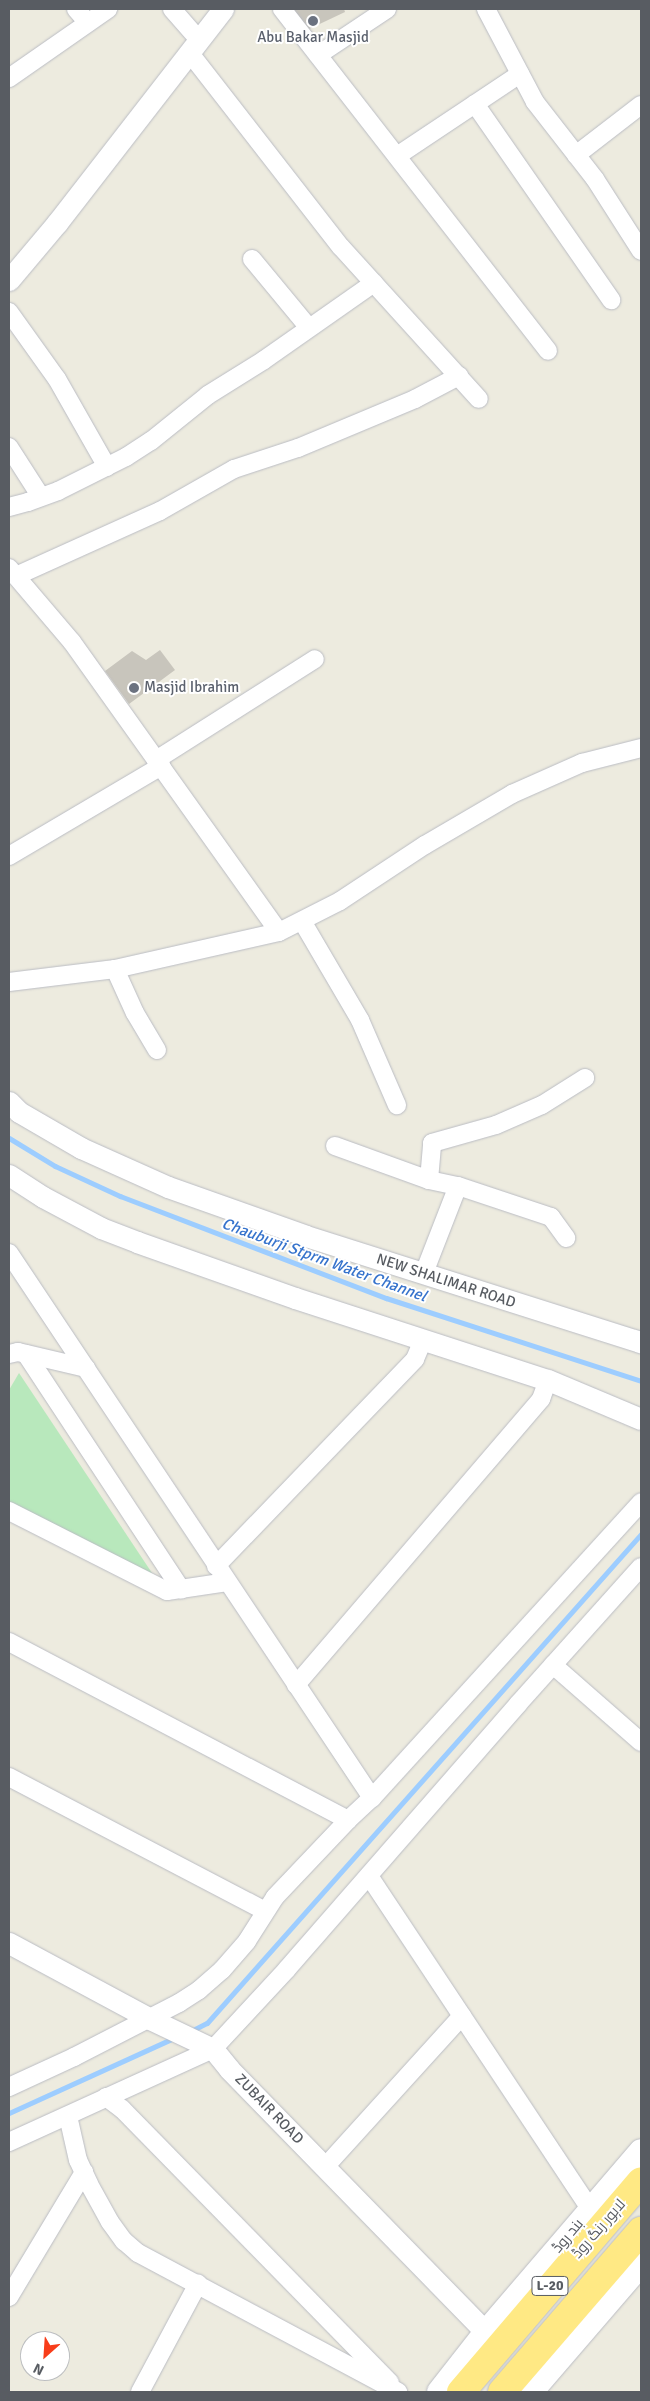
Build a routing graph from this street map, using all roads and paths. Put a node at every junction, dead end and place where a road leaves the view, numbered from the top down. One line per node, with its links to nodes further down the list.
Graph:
1 (76, 9): 8 (street)
2 (108, 9): 8 (street)
3 (172, 9): 9 (street)
4 (223, 9): 9 (street)
5 (282, 9): 10 (street)
6 (387, 9): 10 (street)
7 (486, 9): 11 (street)
8 (88, 23): 12 (street)
9 (194, 46): 19 (street); 20 (street)
10 (318, 55): 16 (street)
11 (520, 74): 13 (street); 15 (street)
12 (9, 78)
13 (475, 104): 16 (street); 21 (street)
14 (641, 105): 15 (street)
15 (576, 155): 17 (street)
16 (397, 156): 24 (street)
17 (641, 251)
18 (252, 258): 23 (street)
19 (9, 280)
20 (374, 283): 23 (street); 25 (street)
21 (611, 300)
22 (9, 312): 28 (street)
23 (309, 328): 28 (street)
24 (548, 351)
25 (459, 376): 26 (street); 31 (street)
26 (479, 399)
27 (9, 447): 29 (street)
28 (107, 467): 29 (street)
29 (41, 497): 30 (street)
30 (9, 506)
31 (12, 572): 34 (street)
32 (315, 659): 34 (street)
33 (641, 748): 36 (street)
34 (158, 763): 35 (street); 37 (street)
35 (9, 856)
36 (302, 921): 37 (street); 43 (street)
37 (279, 932): 38 (street)
38 (115, 969): 39 (street); 40 (street)
39 (9, 982)
40 (157, 1050)
41 (585, 1078): 46 (street)
42 (9, 1102): 50 (street, NEW SHALIMAR ROAD)
43 (397, 1105)
44 (335, 1146): 46 (street)
45 (9, 1175): 51 (street)
46 (429, 1180): 47 (street)
47 (458, 1186): 48 (street); 50 (street)
48 (566, 1238)
49 (9, 1253): 54 (street)
50 (424, 1274): 52 (street, NEW SHALIMAR ROAD)
51 (423, 1340): 55 (street); 59 (street)
52 (641, 1342)
53 (17, 1354): 54 (street); 62 (street)
54 (86, 1368): 59 (street)
55 (548, 1380): 56 (street); 65 (street)
56 (641, 1419)
57 (641, 1502): 68 (street)
58 (9, 1510): 62 (street)
59 (216, 1566): 61 (street)
60 (641, 1567): 64 (street)
61 (227, 1582): 62 (street); 65 (street)
62 (181, 1589)
63 (9, 1642): 69 (street)
64 (553, 1665): 66 (street); 70 (street)
65 (296, 1685): 68 (street)
66 (640, 1739)
67 (9, 1777): 71 (street)
68 (372, 1798): 69 (street)
69 (348, 1820): 71 (street)
70 (369, 1876): 73 (street); 75 (street)
71 (265, 1911): 74 (street)
72 (9, 1943): 74 (street, ZUBAIR ROAD)
73 (462, 2016): 81 (street); 84 (street)
74 (154, 2021): 75 (street, ZUBAIR ROAD); 76 (street)
75 (206, 2046): 77 (street); 81 (street, ZUBAIR ROAD)
76 (11, 2084)
77 (106, 2097): 78 (street); 91 (street)
78 (68, 2116): 79 (street); 82 (street)
79 (9, 2142)
80 (641, 2151): 84 (main road, بند روڈ)
81 (325, 2167): 89 (street, ZUBAIR ROAD)
82 (84, 2172): 87 (street); 88 (street)
83 (641, 2181): 93 (highway, لاہور رنگ روڈ / L-20)
84 (591, 2210): 89 (main road, بند روڈ)
85 (641, 2231): 94 (highway, L-20)
86 (639, 2273): 95 (main road)
87 (198, 2284): 90 (street); 91 (street)
88 (9, 2297)
89 (486, 2332): 92 (main road, بند روڈ)
90 (140, 2392)
91 (398, 2392)
92 (439, 2392)
93 (461, 2392)
94 (502, 2392)
95 (530, 2392)

